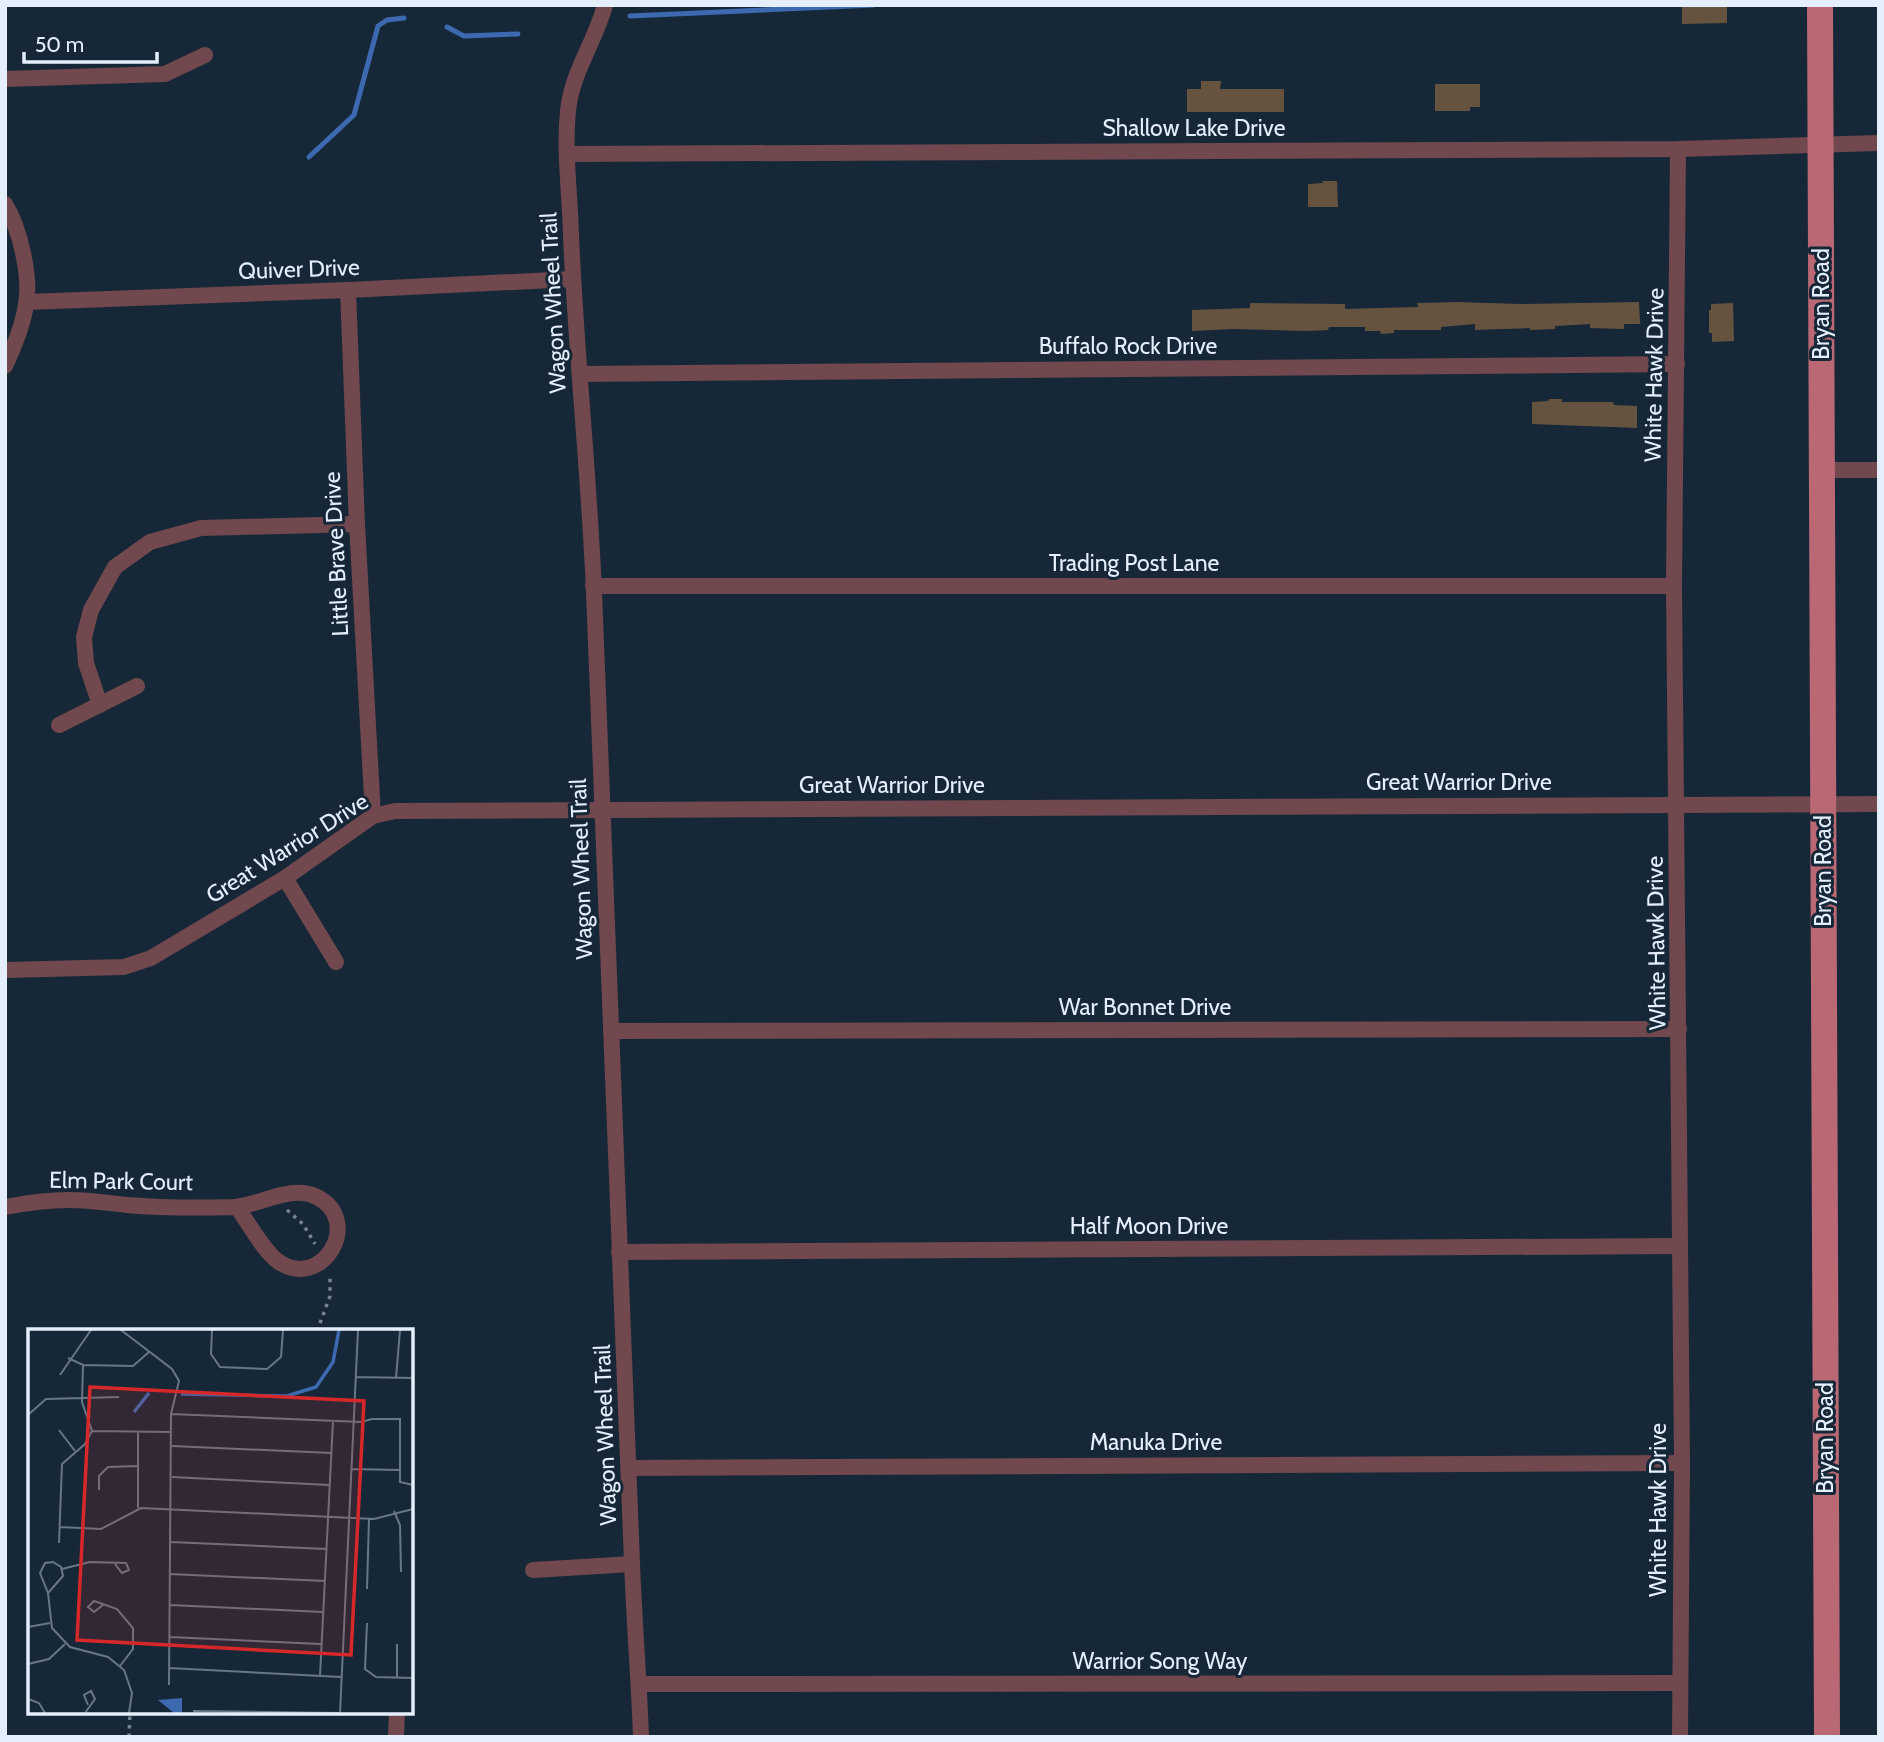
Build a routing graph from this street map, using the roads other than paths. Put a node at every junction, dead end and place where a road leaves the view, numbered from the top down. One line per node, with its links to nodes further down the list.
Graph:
1 (605, 5): 8 (street, Wagon Wheel Trail)
2 (1820, 5): 6 (main road, Bryan Road)
3 (205, 55): 4 (street)
4 (5, 79)
5 (1879, 143): 6 (street, Shallow Lake Drive)
6 (1820, 145): 7 (street, Shallow Lake Drive); 16 (main road, Bryan Road)
7 (1678, 149): 8 (street, Shallow Lake Drive); 13 (street, White Hawk Drive)
8 (568, 154): 10 (street, Wagon Wheel Trail)
9 (5, 204): 12 (street)
10 (573, 279): 11 (street, Quiver Drive); 15 (street, Wagon Wheel Trail)
11 (348, 290): 12 (street, Quiver Drive); 18 (street, Little Brave Drive)
12 (27, 302): 14 (street)
13 (1676, 364): 15 (street, Buffalo Rock Drive); 20 (street, White Hawk Drive)
14 (5, 366)
15 (580, 374): 19 (street, Wagon Wheel Trail)
16 (1822, 470): 17 (street); 25 (main road, Bryan Road)
17 (1879, 470)
18 (357, 524): 22 (street); 28 (street, Little Brave Drive)
19 (593, 586): 20 (street, Trading Post Lane); 27 (street, Wagon Wheel Trail)
20 (1674, 586): 24 (street, White Hawk Drive)
21 (137, 687): 22 (street)
22 (100, 705): 23 (street)
23 (59, 725)
24 (1677, 804): 25 (street, Great Warrior Drive); 27 (street, Great Warrior Drive); 32 (street, White Hawk Drive)
25 (1823, 804): 26 (street, Great Warrior Drive); 48 (main road, Bryan Road)
26 (1879, 804)
27 (601, 810): 28 (street, Great Warrior Drive); 33 (street, Wagon Wheel Trail)
28 (373, 816): 29 (street, Great Warrior Drive)
29 (285, 878): 30 (street); 31 (street, Great Warrior Drive)
30 (336, 962)
31 (5, 970)
32 (1679, 1029): 33 (street, War Bonnet Drive); 36 (street, White Hawk Drive)
33 (611, 1031): 37 (street, Wagon Wheel Trail)
34 (5, 1207): 35 (street, Elm Park Court)
35 (237, 1207): 35 (street, Elm Park Court)
36 (1679, 1246): 37 (street, Half Moon Drive); 38 (street, White Hawk Drive)
37 (619, 1252): 39 (street, Wagon Wheel Trail)
38 (1682, 1463): 39 (street, Manuka Drive); 42 (street, White Hawk Drive)
39 (630, 1468): 40 (street, Wagon Wheel Trail)
40 (632, 1564): 41 (street); 43 (street, Wagon Wheel Trail)
41 (533, 1570)
42 (1680, 1683): 43 (street, Warrior Song Way); 47 (street, White Hawk Drive)
43 (640, 1684): 46 (street, Wagon Wheel Trail)
44 (397, 1714): 45 (street)
45 (396, 1737)
46 (641, 1737)
47 (1681, 1737)
48 (1827, 1737)

